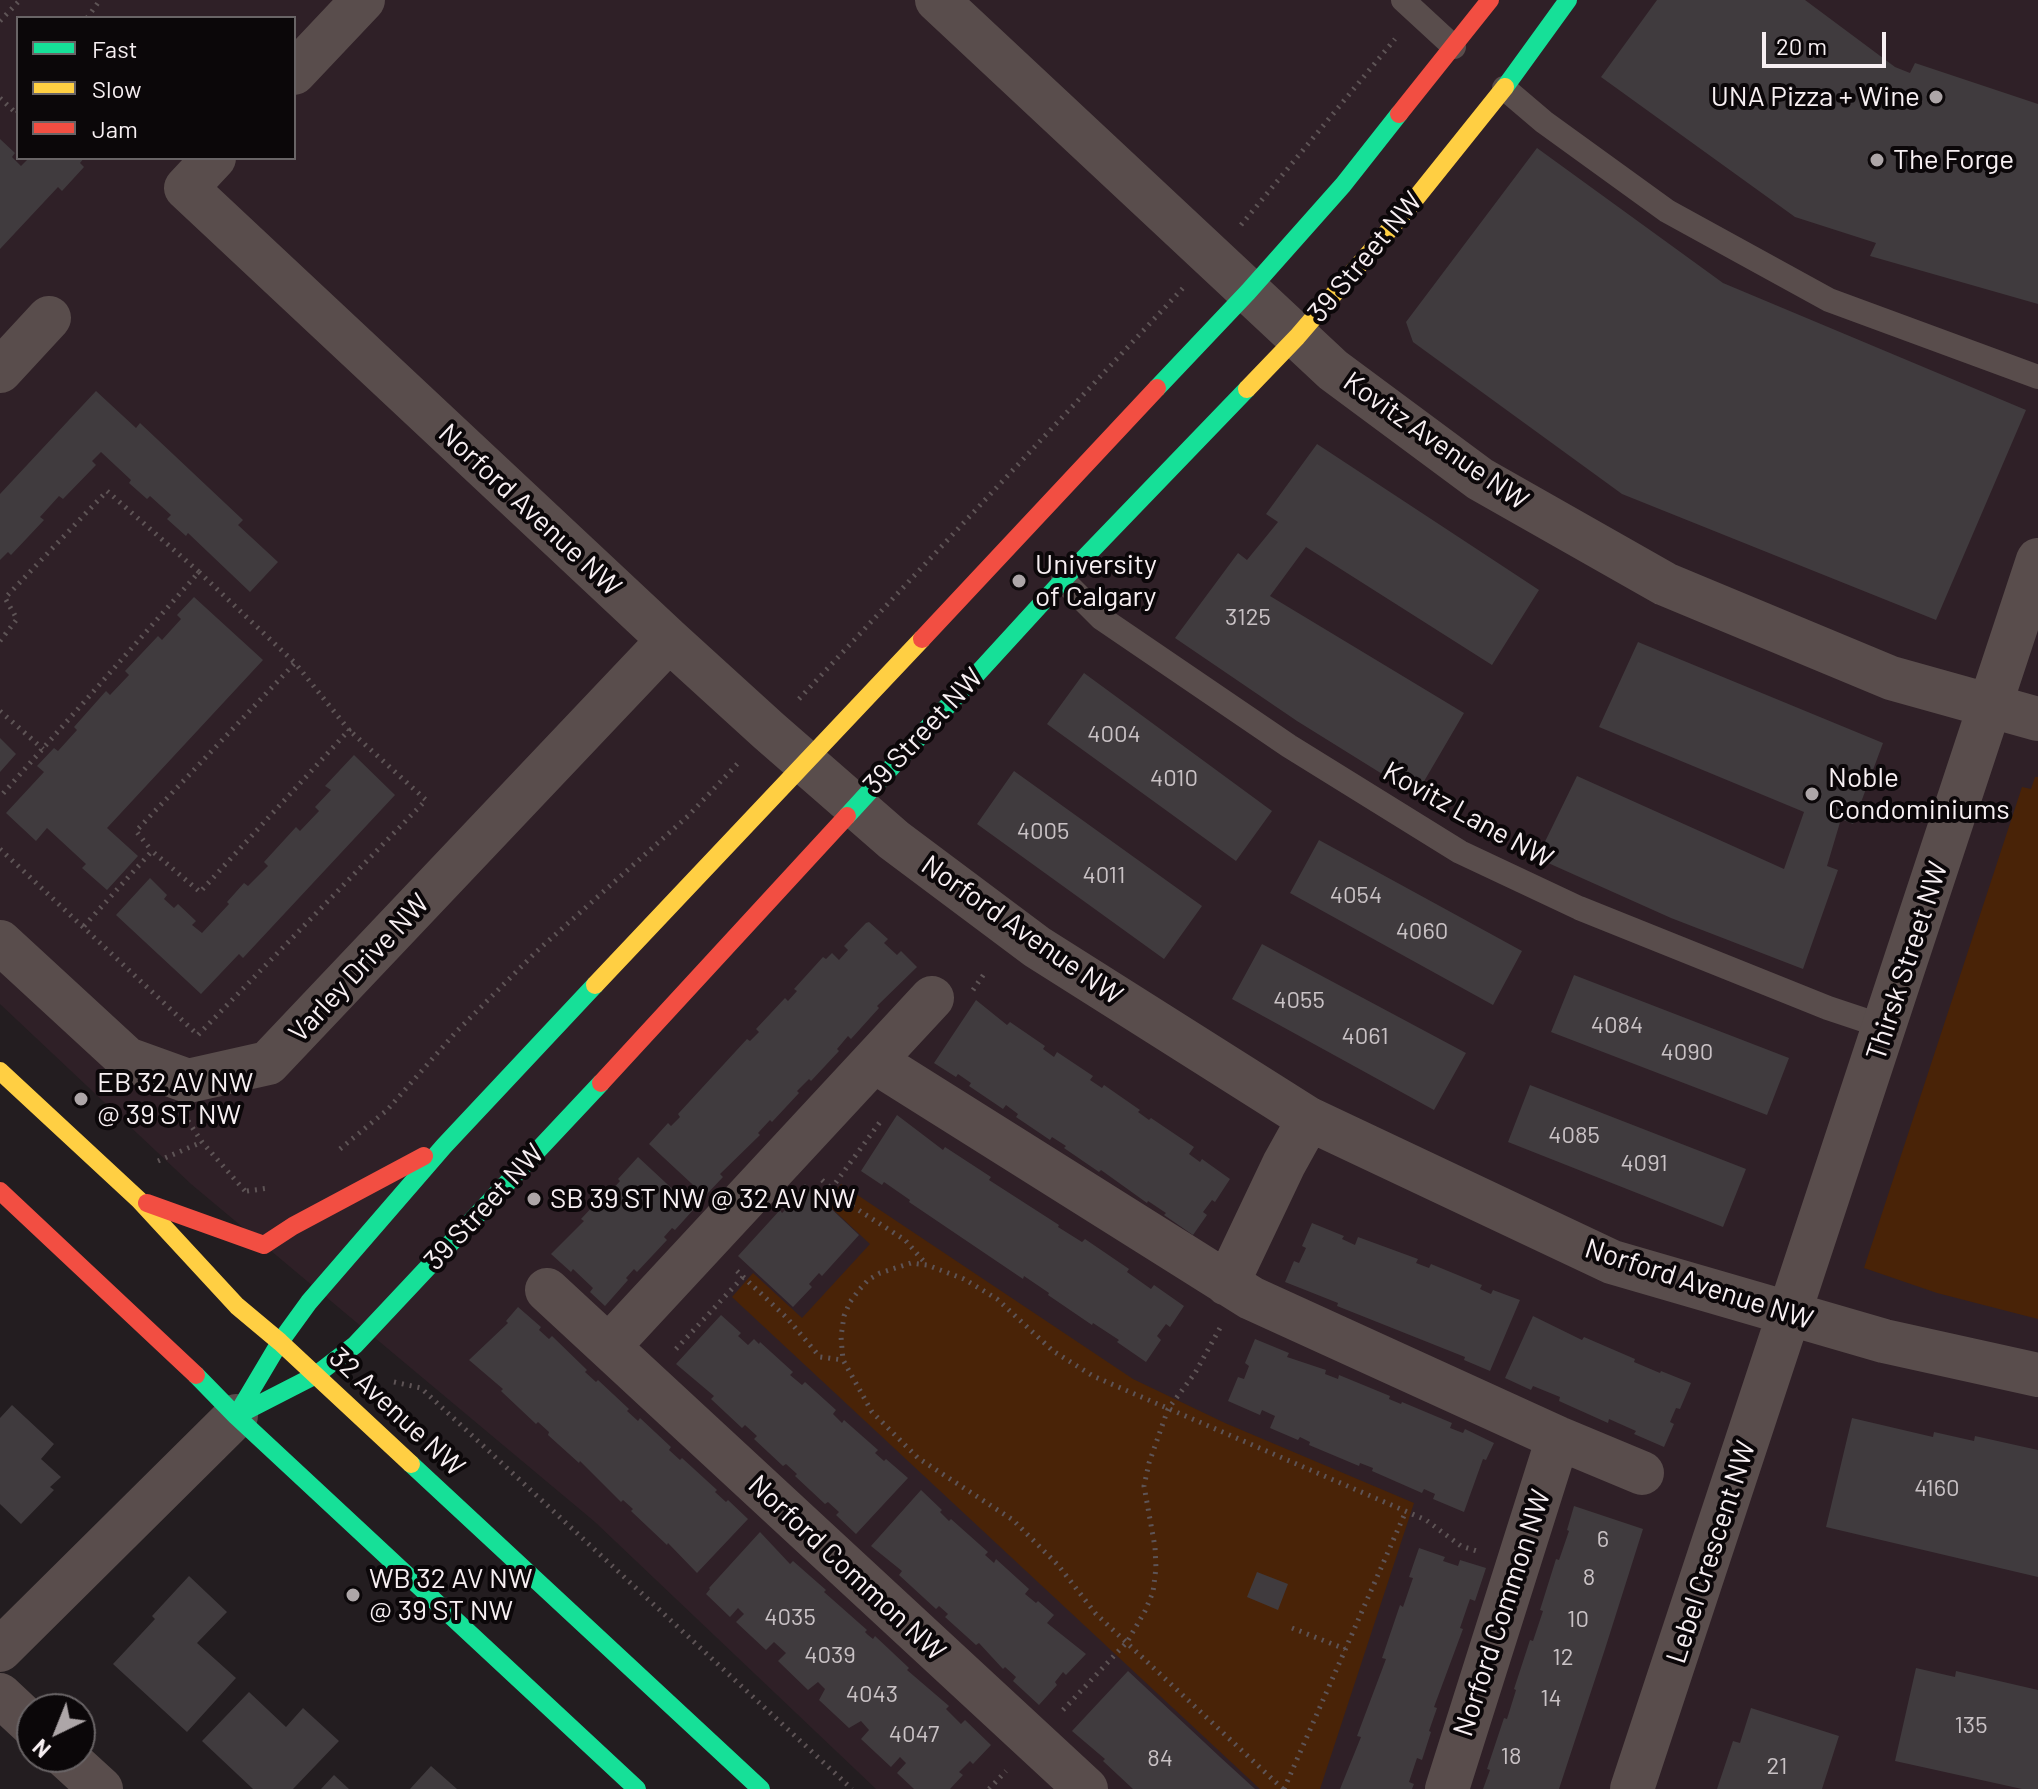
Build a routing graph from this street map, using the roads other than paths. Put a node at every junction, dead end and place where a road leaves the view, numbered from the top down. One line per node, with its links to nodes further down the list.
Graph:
1 (363, 0): 7 (street)
2 (937, 0): 10 (street, Kovitz Avenue NW)
3 (1490, 0): 6 (street, 39 Street NW)
4 (1568, 0): 8 (street, 39 Street NW)
5 (1410, 6): 6 (lane)
6 (1454, 47): 10 (street, 39 Street NW)
7 (296, 71)
8 (1504, 88): 12 (street, 39 Street NW); 14 (lane)
9 (200, 173): 17 (street, Norford Avenue NW)
10 (1248, 292): 12 (street, Kovitz Avenue NW); 20 (street, 39 Street NW)
11 (49, 318): 13 (street)
12 (1297, 337): 16 (street, 39 Street NW); 18 (street, Kovitz Avenue NW)
13 (0, 371)
14 (2038, 377)
15 (2038, 560): 18 (street, Thirsk Street NW)
16 (1063, 580): 21 (street, 39 Street NW); 24 (lane, Kovitz Lane NW)
17 (669, 640): 20 (street, Norford Avenue NW); 22 (street, Varley Drive NW)
18 (1991, 705): 19 (street, Kovitz Avenue NW); 24 (street, Thirsk Street NW)
19 (2038, 719)
20 (806, 763): 21 (street, Norford Avenue NW); 28 (street, 39 Street NW)
21 (854, 806): 27 (street, Norford Avenue NW); 36 (street, 39 Street NW)
22 (0, 942)
23 (932, 998): 25 (street)
24 (1885, 1027): 33 (street, Thirsk Street NW)
25 (874, 1061): 32 (street); 35 (street)
26 (0, 1071): 30 (street, 32 Avenue NW)
27 (1309, 1119): 32 (street); 33 (street, Norford Avenue NW)
28 (444, 1146): 30 (street); 34 (street, 39 Street NW)
29 (0, 1191): 38 (street)
30 (139, 1200): 34 (street, 32 Avenue NW)
31 (547, 1290): 35 (street, Norford Common NW)
32 (1226, 1301): 39 (street)
33 (1790, 1315): 37 (street, Norford Avenue NW); 50 (street, Lebel Crescent NW)
34 (280, 1342): 36 (street, 32 Avenue NW); 38 (street, 39 Street NW)
35 (609, 1346): 48 (street, Norford Common NW)
36 (316, 1375): 38 (street, 39 Street NW); 47 (street, 32 Avenue NW)
37 (2038, 1375)
38 (236, 1416): 41 (street, 39 Street NW); 46 (street)
39 (1558, 1438): 40 (street); 49 (street, Norford Common NW)
40 (1642, 1473)
41 (0, 1650)
42 (0, 1695): 43 (street)
43 (16, 1710)
44 (84, 1773): 45 (street)
45 (101, 1789)
46 (637, 1789)
47 (761, 1789)
48 (1086, 1789)
49 (1447, 1789)
50 (1632, 1789)

